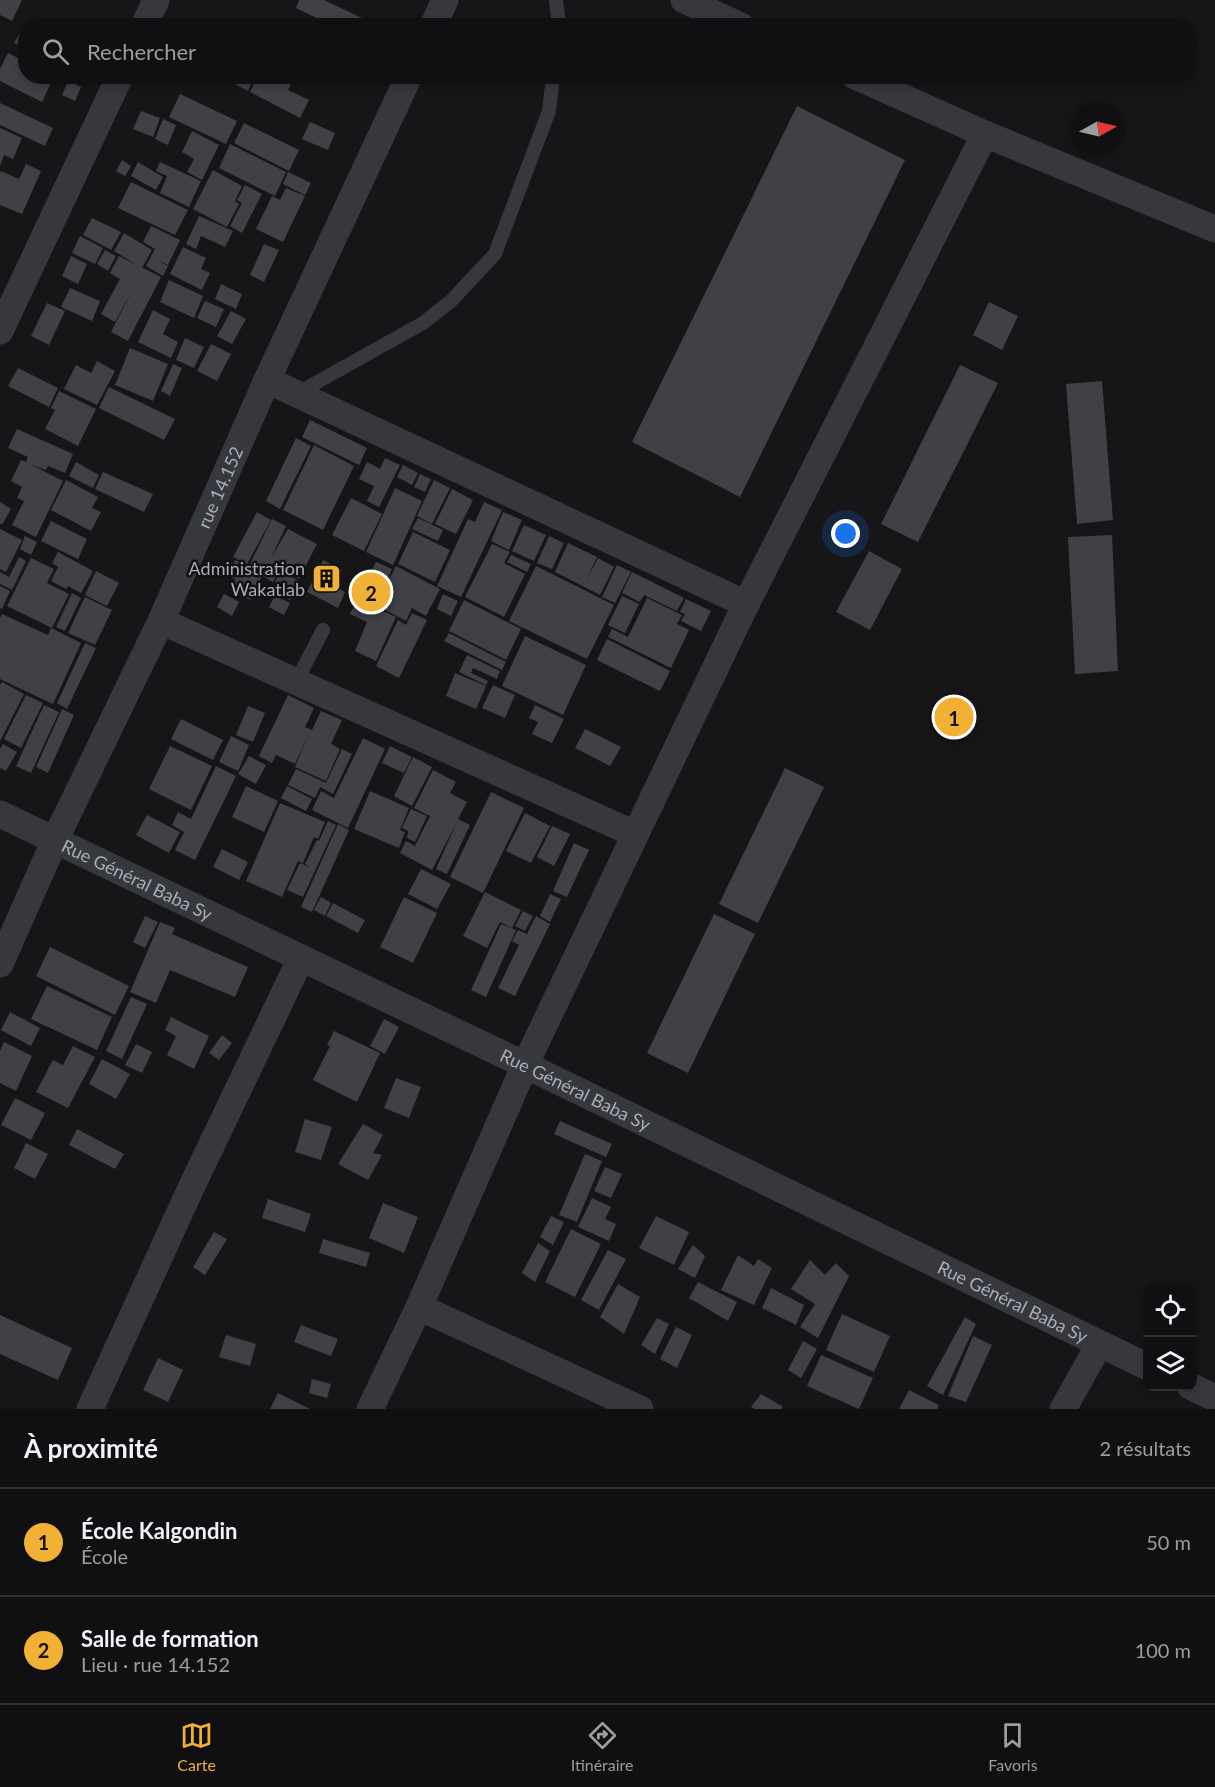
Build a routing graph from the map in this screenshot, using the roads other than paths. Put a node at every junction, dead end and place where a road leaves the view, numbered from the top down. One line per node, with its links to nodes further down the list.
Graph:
1 (156, 0): 5 (street)
2 (445, 0): 6 (street)
3 (556, 0): 7 (lane)
4 (684, 0): 8 (street)
5 (148, 18)
6 (437, 18)
7 (558, 18)
8 (723, 18)
9 (116, 84): 15 (street)
10 (405, 84): 16 (street, rue 14.152)
11 (552, 84): 17 (lane)
12 (873, 84): 13 (street)
13 (985, 134): 14 (street); 18 (street)
14 (1215, 229)
15 (0, 331)
16 (267, 380): 17 (street); 19 (street, rue 14.152)
17 (296, 394): 18 (street)
18 (746, 604): 23 (street)
19 (161, 621): 21 (street); 24 (street, rue 14.152)
20 (323, 630): 21 (lane)
21 (297, 680): 23 (street)
22 (0, 814): 24 (street, Rue Général Baba Sy)
23 (635, 834): 27 (street)
24 (55, 840): 25 (street, Rue Général Baba Sy); 26 (street, rue 14.152)
25 (301, 958): 27 (street, Rue Général Baba Sy); 33 (street)
26 (0, 964)
27 (525, 1065): 28 (street); 29 (street, Rue Général Baba Sy)
28 (419, 1306): 34 (street); 35 (street)
29 (1099, 1344): 30 (street, Rue Général Baba Sy); 36 (street)
30 (1143, 1365)
31 (1197, 1389): 32 (street)
32 (1215, 1398)
33 (90, 1409)
34 (370, 1409)
35 (640, 1409)
36 (1063, 1409)

